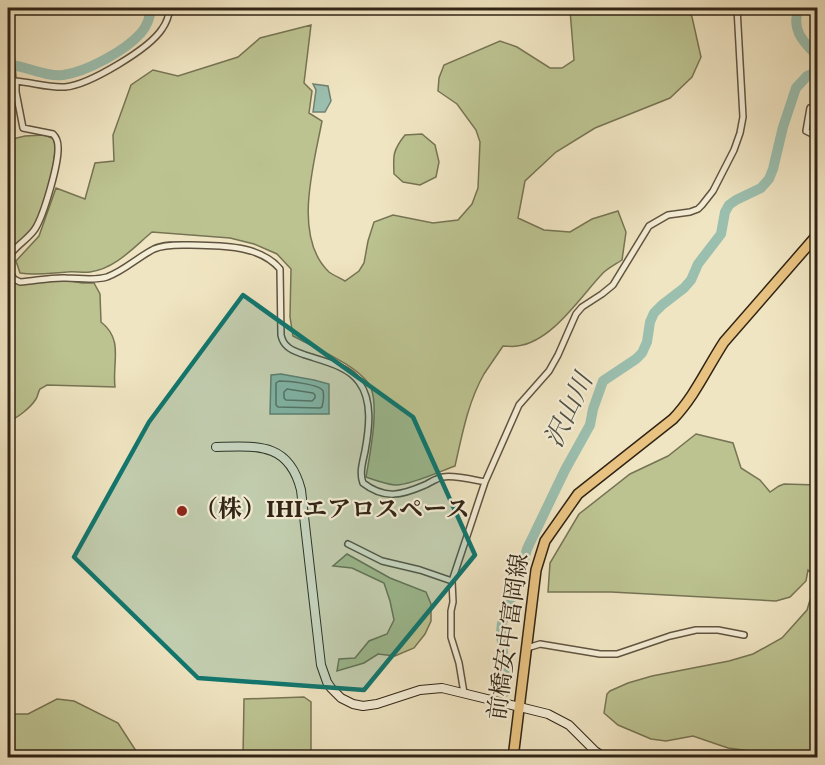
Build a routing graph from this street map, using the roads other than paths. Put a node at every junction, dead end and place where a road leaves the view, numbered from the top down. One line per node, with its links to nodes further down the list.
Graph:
1 (170, 8): 4 (street)
2 (737, 8): 12 (street)
3 (8, 20): 4 (street)
4 (15, 81): 5 (street); 9 (street)
5 (8, 95)
6 (818, 111): 7 (street)
7 (818, 137)
8 (818, 234): 16 (main road, 前橋安中富岡線)
9 (8, 261)
10 (8, 269): 12 (street)
11 (216, 447): 17 (street)
12 (485, 482): 14 (street)
13 (348, 544): 14 (street)
14 (452, 580): 17 (street)
15 (744, 635): 16 (street)
16 (527, 648): 18 (main road, 前橋安中富岡線)
17 (464, 693): 18 (street)
18 (520, 707): 21 (main road, 前橋安中富岡線); 22 (street)
19 (8, 755): 20 (street)
20 (37, 758)
21 (513, 758)
22 (606, 758)

